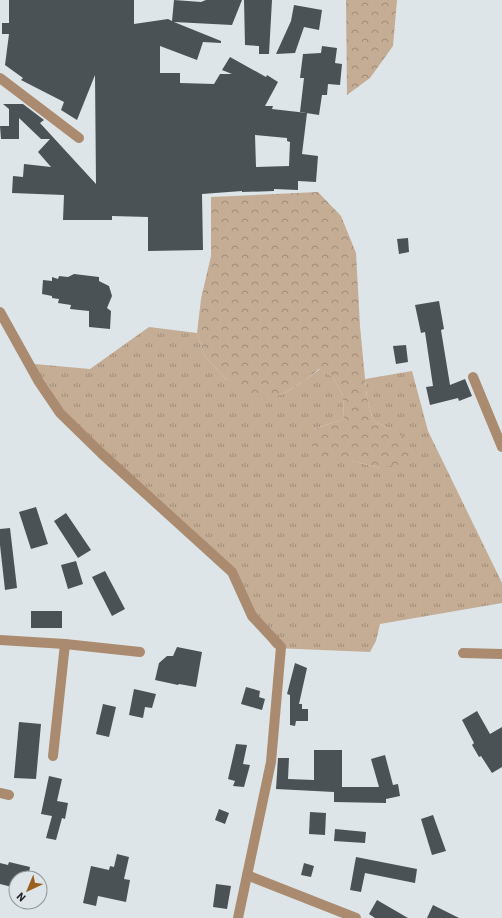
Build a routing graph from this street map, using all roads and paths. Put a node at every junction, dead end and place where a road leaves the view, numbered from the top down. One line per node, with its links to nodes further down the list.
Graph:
1 (0, 78): 2 (street)
2 (79, 138)
3 (0, 312): 12 (street)
4 (473, 377): 5 (street)
5 (502, 447)
6 (0, 640): 7 (street)
7 (65, 644): 8 (street); 11 (street)
8 (140, 652)
9 (462, 653): 10 (street)
10 (502, 654)
11 (54, 756)
12 (247, 875): 13 (street); 14 (street)
13 (238, 918)
14 (356, 918)

